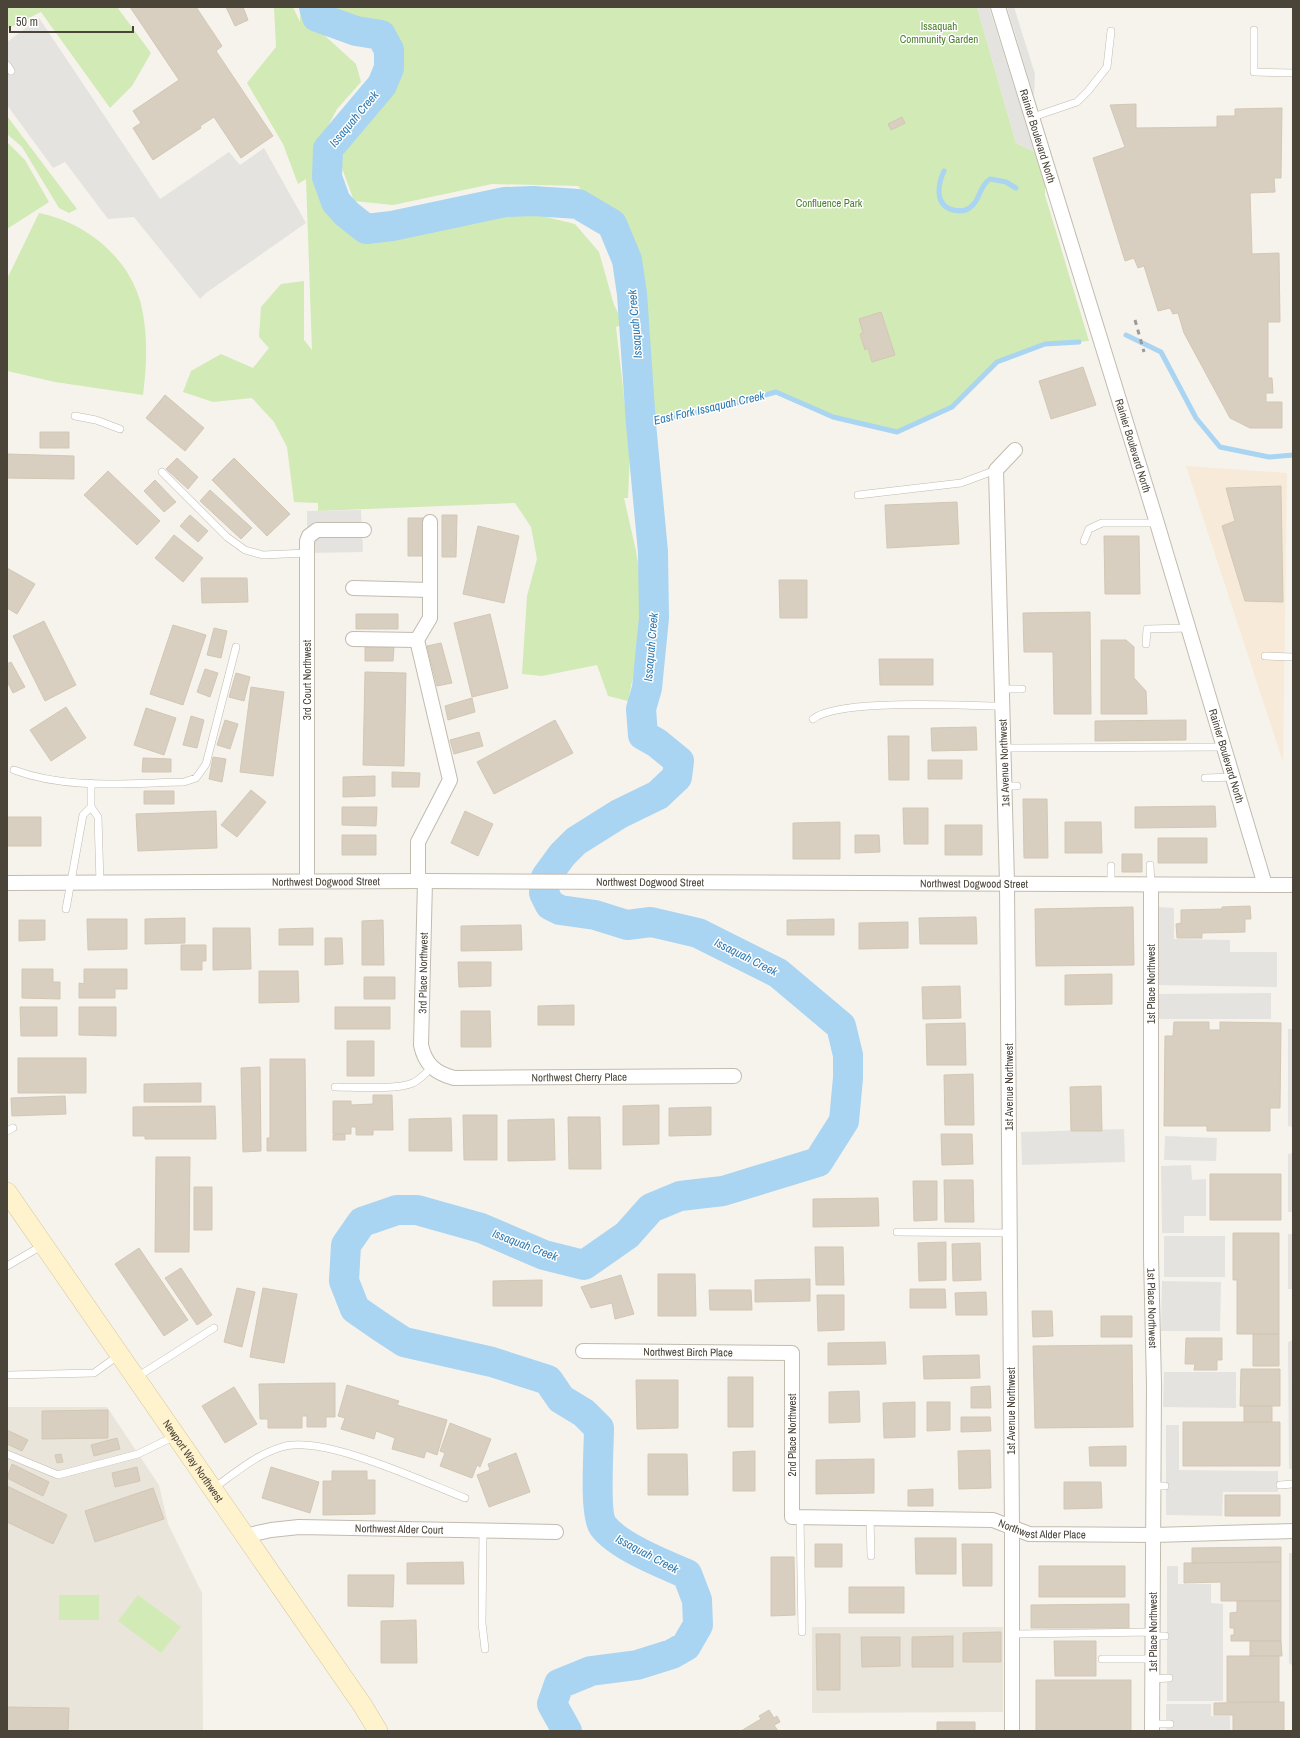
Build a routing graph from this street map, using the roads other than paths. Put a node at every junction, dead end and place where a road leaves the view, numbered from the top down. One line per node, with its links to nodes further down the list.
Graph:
1 (998, 7): 5 (street, Rainier Boulevard North)
2 (1254, 30): 4 (lane)
3 (1111, 31): 5 (lane)
4 (1293, 73)
5 (1032, 117): 13 (street, Rainier Boulevard North)
6 (75, 416): 7 (lane)
7 (120, 429)
8 (1015, 450): 9 (street)
9 (996, 470): 11 (lane); 26 (street, 1st Avenue Northwest)
10 (162, 472): 16 (lane)
11 (858, 495)
12 (430, 522): 18 (street)
13 (1157, 523): 15 (lane); 19 (street, Rainier Boulevard North)
14 (364, 530): 16 (street, 3rd Court Northwest)
15 (1084, 540)
16 (307, 553): 39 (street, 3rd Court Northwest)
17 (353, 588): 18 (street)
18 (430, 590): 21 (street)
19 (1189, 628): 22 (lane); 30 (street, Rainier Boulevard North)
20 (353, 639): 21 (street)
21 (417, 640): 40 (street, 3rd Place Northwest)
22 (1146, 644)
23 (236, 647): 35 (lane)
24 (1265, 656): 25 (lane)
25 (1293, 657)
26 (1002, 689): 27 (lane); 28 (street, 1st Avenue Northwest)
27 (1022, 689)
28 (1002, 706): 29 (lane); 31 (street, 1st Avenue Northwest)
29 (813, 719)
30 (1224, 747): 31 (lane); 33 (street, Rainier Boulevard North)
31 (1003, 748): 44 (street, 1st Avenue Northwest)
32 (14, 770): 35 (lane)
33 (1233, 777): 34 (lane); 47 (street, Rainier Boulevard North)
34 (1204, 778)
35 (91, 783): 36 (lane)
36 (91, 806): 42 (lane); 43 (lane)
37 (1111, 866): 45 (lane)
38 (1150, 866): 46 (lane)
39 (307, 881): 40 (street, Northwest Dogwood Street); 43 (street, Northwest Dogwood Street)
40 (422, 881): 44 (street, Northwest Dogwood Street); 50 (street, 3rd Place Northwest)
41 (7, 883): 42 (street, Northwest Dogwood Street)
42 (71, 883): 43 (street, Northwest Dogwood Street); 49 (lane)
43 (100, 883)
44 (1007, 883): 45 (street, Northwest Dogwood Street); 55 (street, 1st Avenue Northwest)
45 (1111, 884): 46 (street, Northwest Dogwood Street)
46 (1151, 884): 47 (street, Northwest Dogwood Street); 76 (street, 1st Place Northwest)
47 (1265, 885): 48 (street, Northwest Dogwood Street)
48 (1293, 885)
49 (66, 909)
50 (430, 1065): 51 (street, Northwest Cherry Place); 52 (lane)
51 (734, 1076)
52 (335, 1087)
53 (7, 1192): 56 (street, Newport Way Northwest)
54 (897, 1232): 55 (lane)
55 (1010, 1233): 72 (street, 1st Avenue Northwest)
56 (44, 1245): 57 (lane); 61 (street, Newport Way Northwest)
57 (7, 1266)
58 (214, 1328): 63 (lane)
59 (583, 1351): 60 (street, Northwest Birch Place)
60 (792, 1353): 70 (street, 2nd Place Northwest)
61 (119, 1355): 62 (lane); 63 (street, Newport Way Northwest)
62 (9, 1375)
63 (135, 1378): 64 (street, Newport Way Northwest)
64 (175, 1436): 65 (lane); 68 (street, Newport Way Northwest)
65 (7, 1454)
66 (1293, 1484): 67 (lane)
67 (1280, 1485)
68 (212, 1489): 69 (lane); 77 (street, Newport Way Northwest)
69 (466, 1498)
70 (796, 1517): 71 (street, Northwest Alder Place); 79 (lane)
71 (870, 1518): 72 (street, Northwest Alder Place); 78 (lane)
72 (1012, 1527): 76 (street, Northwest Alder Place); 80 (street, 1st Avenue Northwest)
73 (483, 1531): 75 (street, Northwest Alder Court); 77 (street, Northwest Alder Court); 82 (lane)
74 (1293, 1531): 76 (street, Northwest Alder Place)
75 (556, 1532)
76 (1154, 1535): 81 (street, 1st Place Northwest)
77 (244, 1536): 89 (street, Newport Way Northwest)
78 (870, 1556)
79 (802, 1632)
80 (1012, 1634): 81 (lane); 90 (street, 1st Avenue Northwest)
81 (1157, 1634): 84 (street, 1st Place Northwest)
82 (485, 1649)
83 (1102, 1658): 84 (lane)
84 (1153, 1659): 86 (street, 1st Place Northwest)
85 (1169, 1678): 86 (lane)
86 (1153, 1679): 88 (street, 1st Place Northwest)
87 (1170, 1724): 88 (lane)
88 (1152, 1727)
89 (378, 1731)
90 (1012, 1731)

